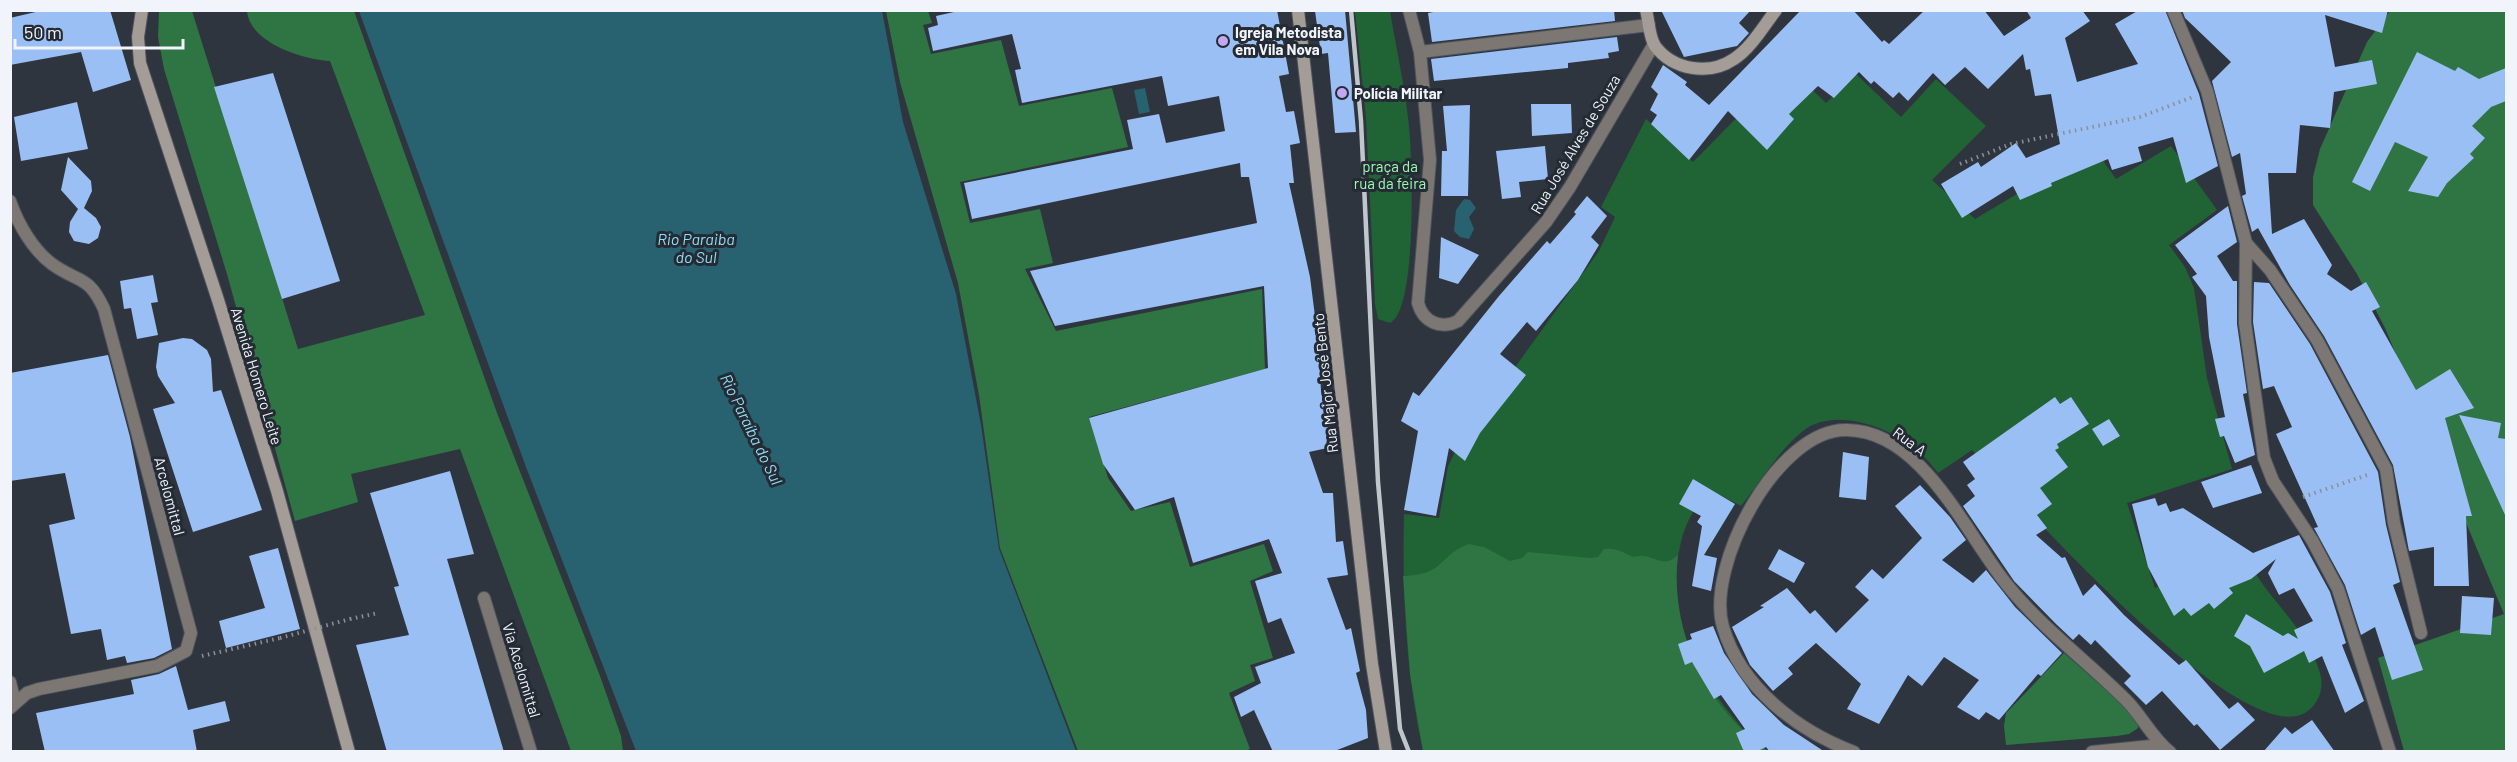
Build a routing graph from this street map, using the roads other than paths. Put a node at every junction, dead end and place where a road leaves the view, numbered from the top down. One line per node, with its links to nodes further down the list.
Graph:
1 (142, 10): 17 (street, Avenida Homero Leite)
2 (1298, 10): 19 (street, Rua Major José Bento)
3 (1409, 10): 9 (street, Rua José Alves de Souza)
4 (1646, 10): 7 (street)
5 (1776, 10): 8 (street)
6 (2173, 10): 11 (street)
7 (1649, 25): 8 (street); 9 (street)
8 (1654, 44): 9 (street, Rua José Alves de Souza)
9 (1420, 52)
10 (10, 201): 15 (street, Arcelomittal)
11 (2246, 243): 13 (street); 22 (street)
12 (484, 598): 18 (street, Via Acelomittal)
13 (2421, 633)
14 (10, 682): 15 (street)
15 (13, 705)
16 (2165, 748): 20 (street, Rua A); 21 (street, Rua A)
17 (349, 752)
18 (531, 752)
19 (1386, 752)
20 (1854, 752)
21 (2092, 752)
22 (2390, 752)

